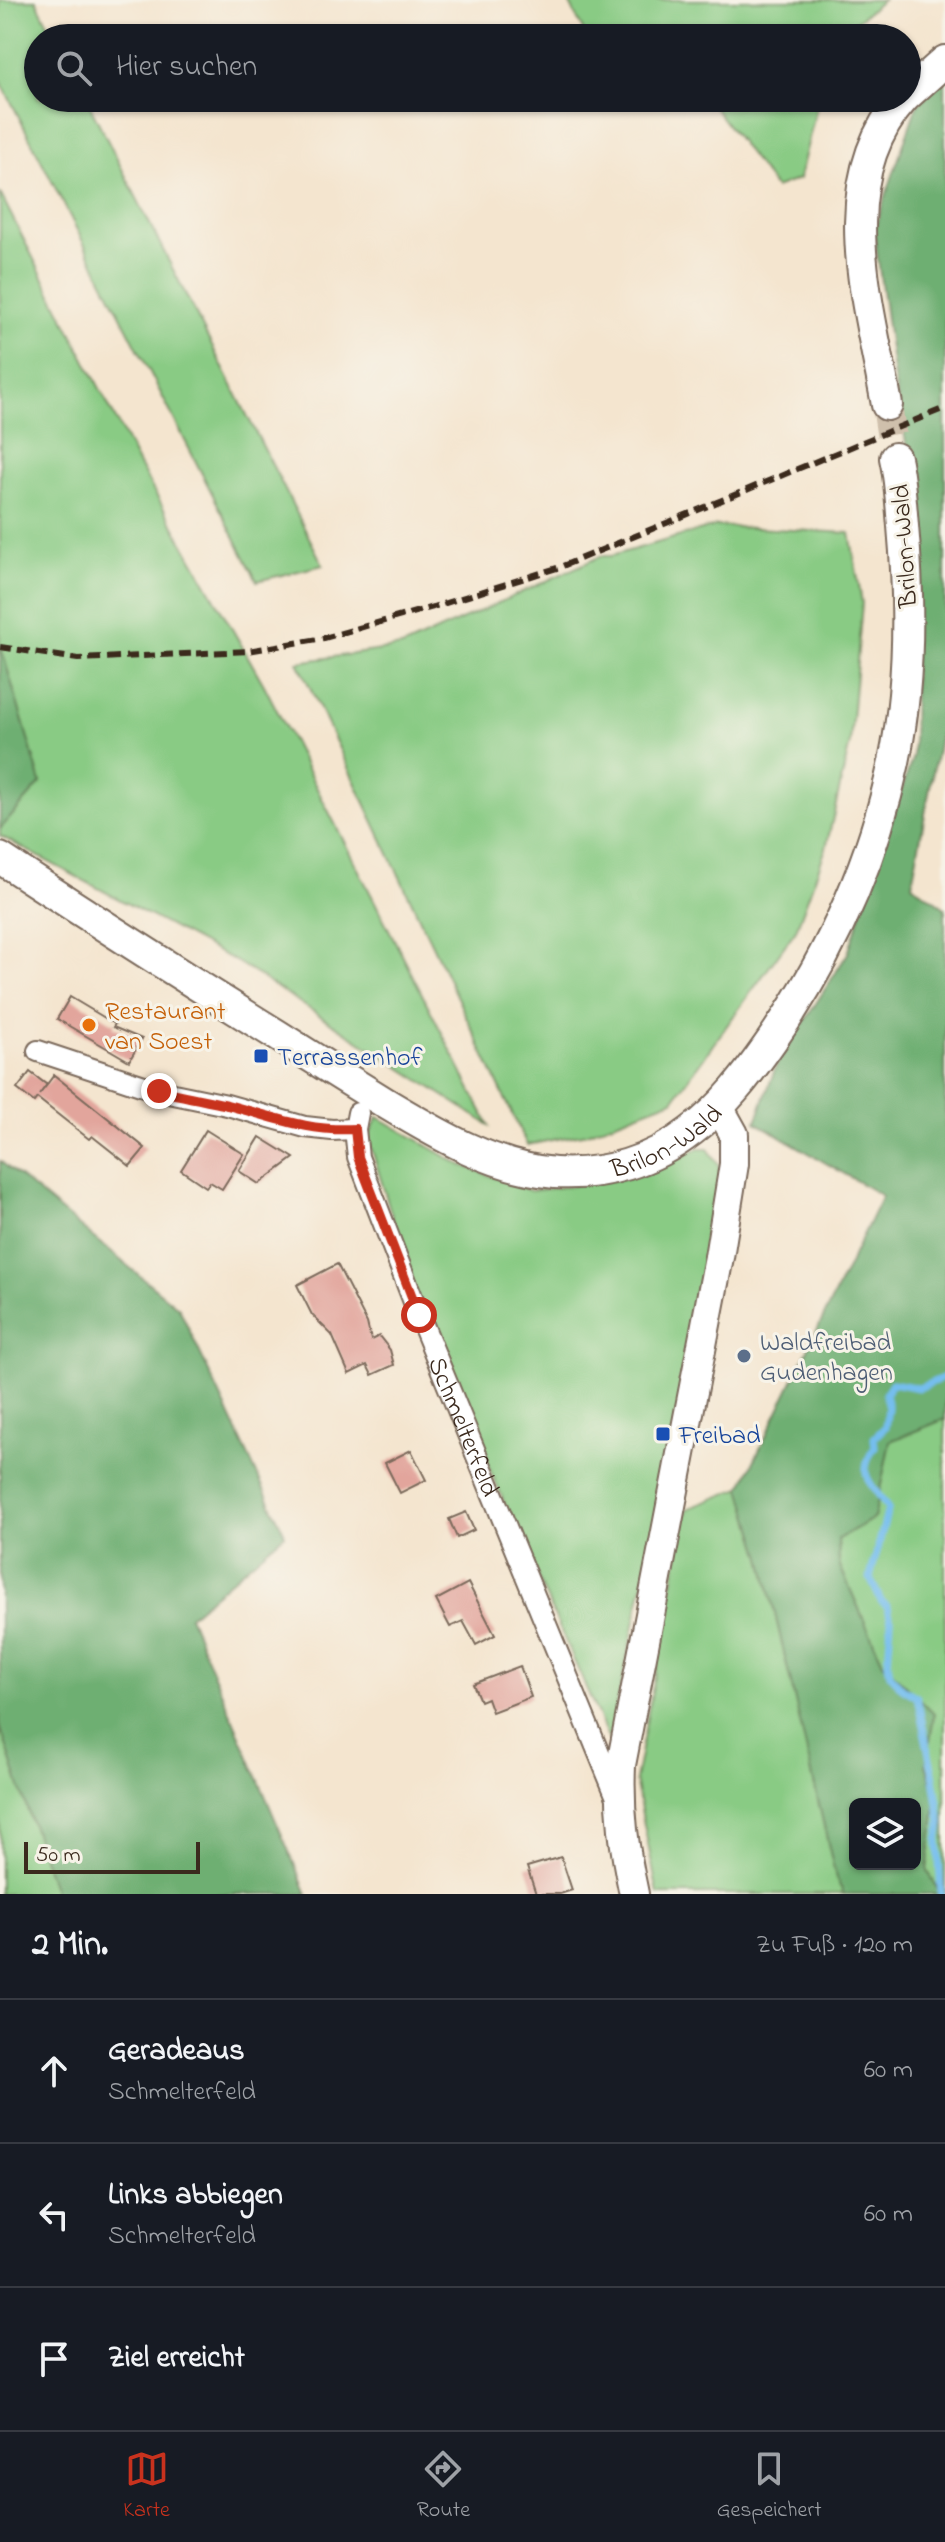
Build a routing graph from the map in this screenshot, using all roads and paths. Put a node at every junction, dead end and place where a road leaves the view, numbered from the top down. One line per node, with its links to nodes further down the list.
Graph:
1 (945, 61): 2 (main road)
2 (921, 83)
3 (894, 112): 4 (main road)
4 (887, 405)
5 (895, 458): 8 (main road, Brilon-Wald)
6 (0, 858): 8 (main road, Brilon-Wald)
7 (38, 1051): 9 (street, Schmelterfeld)
8 (719, 1107): 9 (main road, Schmelterfeld)
9 (619, 1803): 10 (main road, Schmelterfeld)
10 (634, 1894)

